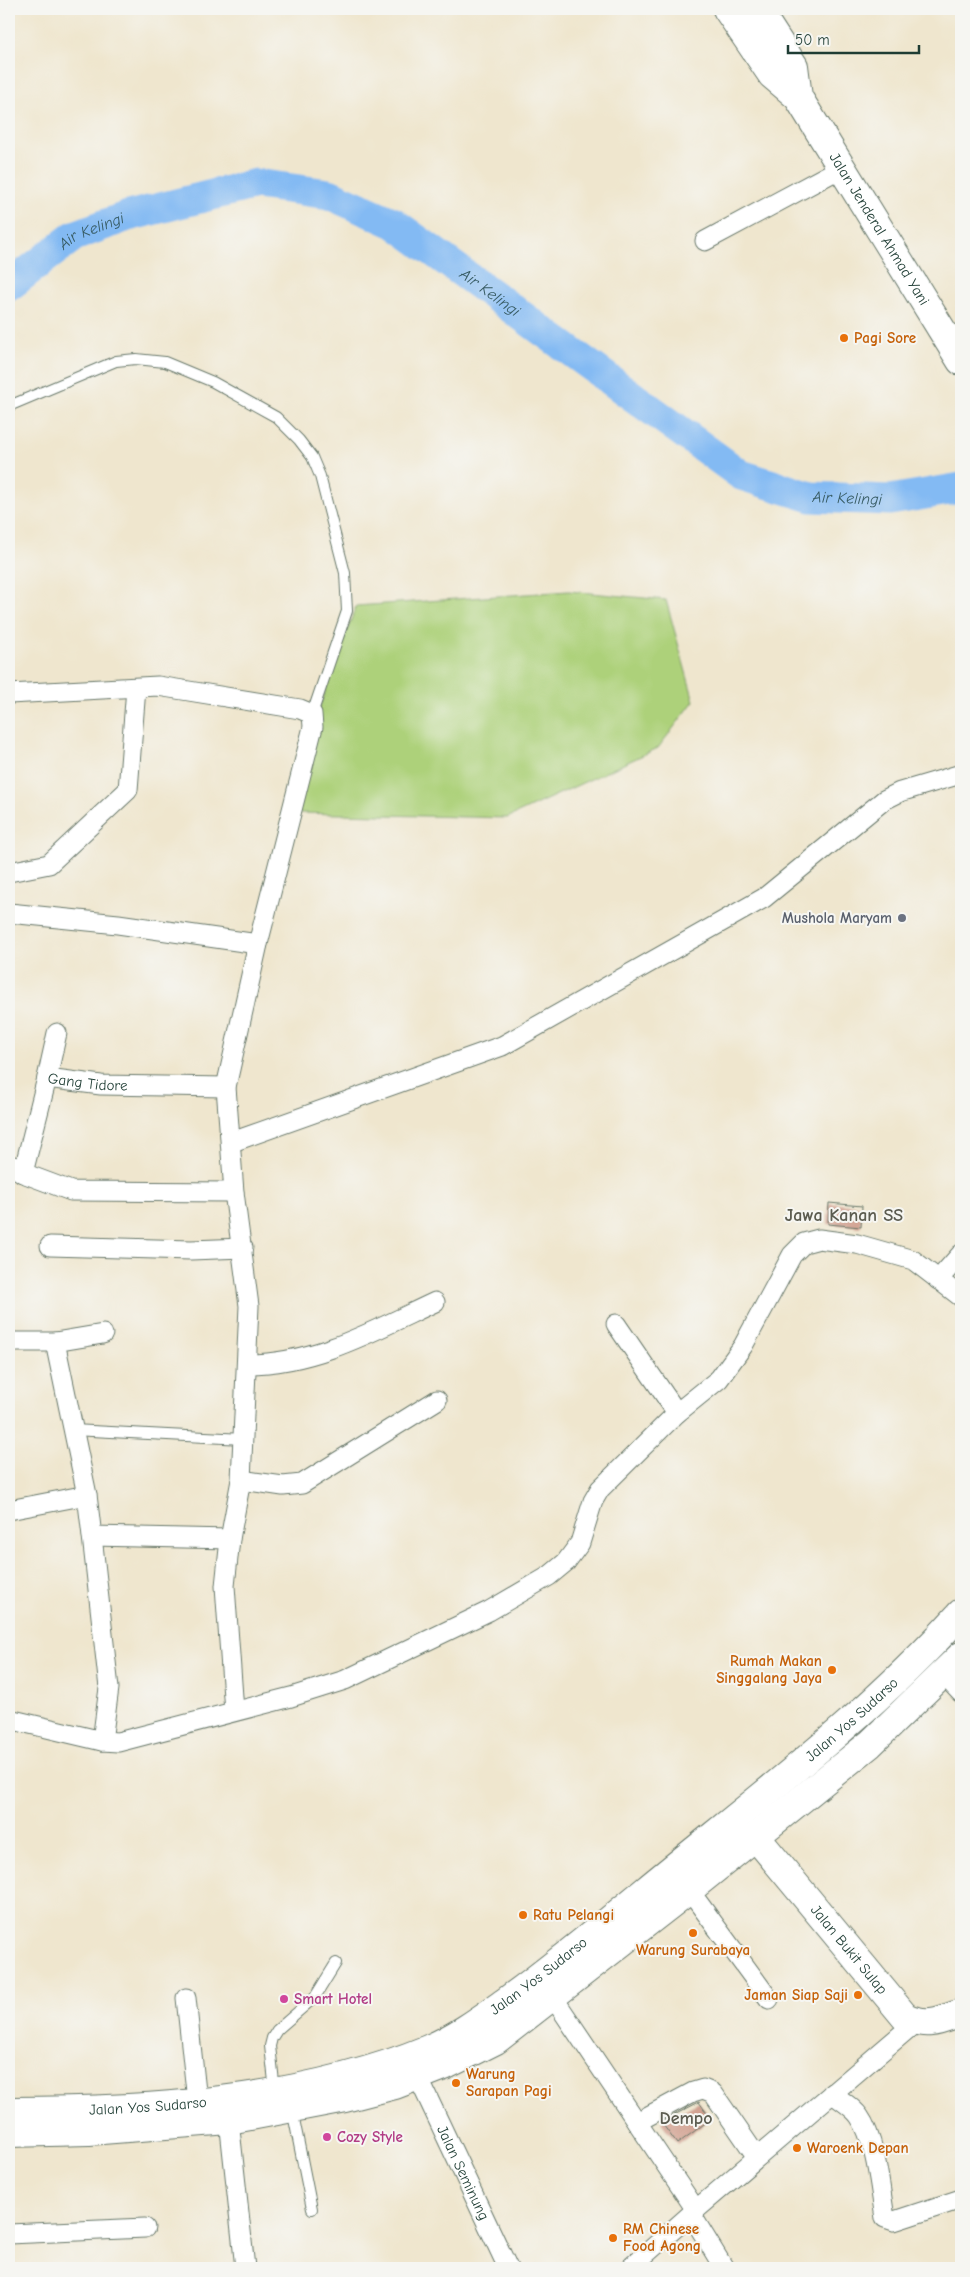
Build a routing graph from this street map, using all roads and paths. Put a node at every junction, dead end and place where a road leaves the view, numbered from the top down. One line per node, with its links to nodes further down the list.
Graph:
1 (727, 9): 3 (main road, Jalan Jenderal Ahmad Yani)
2 (757, 9): 3 (main road, Jalan Jenderal Ahmad Yani)
3 (798, 98): 4 (main road, Jalan Jenderal Ahmad Yani)
4 (841, 168): 5 (street); 6 (main road, Jalan Jenderal Ahmad Yani)
5 (705, 241)
6 (961, 360)
7 (9, 406): 10 (lane)
8 (136, 688): 9 (street); 10 (street); 12 (street)
9 (9, 694)
10 (312, 714): 14 (street)
11 (961, 774): 18 (street)
12 (9, 872)
13 (9, 913): 14 (street)
14 (258, 944): 17 (street)
15 (57, 1033): 16 (street)
16 (47, 1078): 17 (street, Gang Tidore); 19 (street, Gang Tidore)
17 (226, 1087): 18 (street)
18 (232, 1142): 20 (street)
19 (16, 1168): 20 (street)
20 (234, 1192): 22 (street)
21 (50, 1246): 22 (street)
22 (243, 1248): 31 (street)
23 (961, 1254): 24 (street)
24 (938, 1280): 25 (street); 33 (street)
25 (961, 1297)
26 (435, 1302): 31 (street)
27 (616, 1324): 33 (street)
28 (103, 1334): 30 (street)
29 (9, 1342): 30 (street)
30 (55, 1342): 34 (street)
31 (248, 1364): 35 (street)
32 (437, 1400): 36 (street)
33 (677, 1413): 43 (street)
34 (73, 1430): 35 (lane); 37 (street)
35 (243, 1439): 36 (street)
36 (241, 1480): 40 (street)
37 (87, 1495): 38 (street); 39 (street)
38 (9, 1510)
39 (92, 1536): 40 (street); 45 (street)
40 (230, 1539): 43 (street)
41 (961, 1613): 46 (main road, Jalan Yos Sudarso)
42 (955, 1675): 47 (main road, Jalan Yos Sudarso)
43 (234, 1711): 45 (street)
44 (9, 1719): 45 (street)
45 (102, 1741)
46 (739, 1813): 47 (main road, Jalan Bukit Sulap); 56 (main road, Jalan Yos Sudarso)
47 (756, 1837): 48 (main road, Jalan Yos Sudarso); 54 (main road, Jalan Bukit Sulap)
48 (689, 1890): 50 (main road, Jalan Yos Sudarso); 52 (street)
49 (336, 1963): 58 (lane)
50 (553, 1997): 55 (main road, Jalan Yos Sudarso); 62 (street)
51 (186, 1998): 59 (street)
52 (769, 1999)
53 (961, 2012): 54 (main road)
54 (916, 2022): 57 (street)
55 (418, 2077): 56 (main road, Jalan Yos Sudarso); 71 (street, Jalan Seminung)
56 (341, 2088): 58 (main road, Jalan Yos Sudarso)
57 (832, 2093): 64 (street); 65 (street)
58 (283, 2100): 59 (main road, Jalan Yos Sudarso); 61 (main road, Jalan Yos Sudarso); 66 (lane)
59 (197, 2101): 60 (main road, Jalan Yos Sudarso)
60 (9, 2111)
61 (229, 2120): 63 (main road, Jalan Yos Sudarso); 70 (street)
62 (638, 2122): 64 (street); 67 (street)
63 (9, 2133)
64 (758, 2157): 67 (street)
65 (961, 2199)
66 (312, 2209)
67 (694, 2212): 72 (street); 73 (street)
68 (145, 2228): 69 (street)
69 (9, 2234)
70 (245, 2268)
71 (508, 2268)
72 (630, 2268)
73 (724, 2268)

